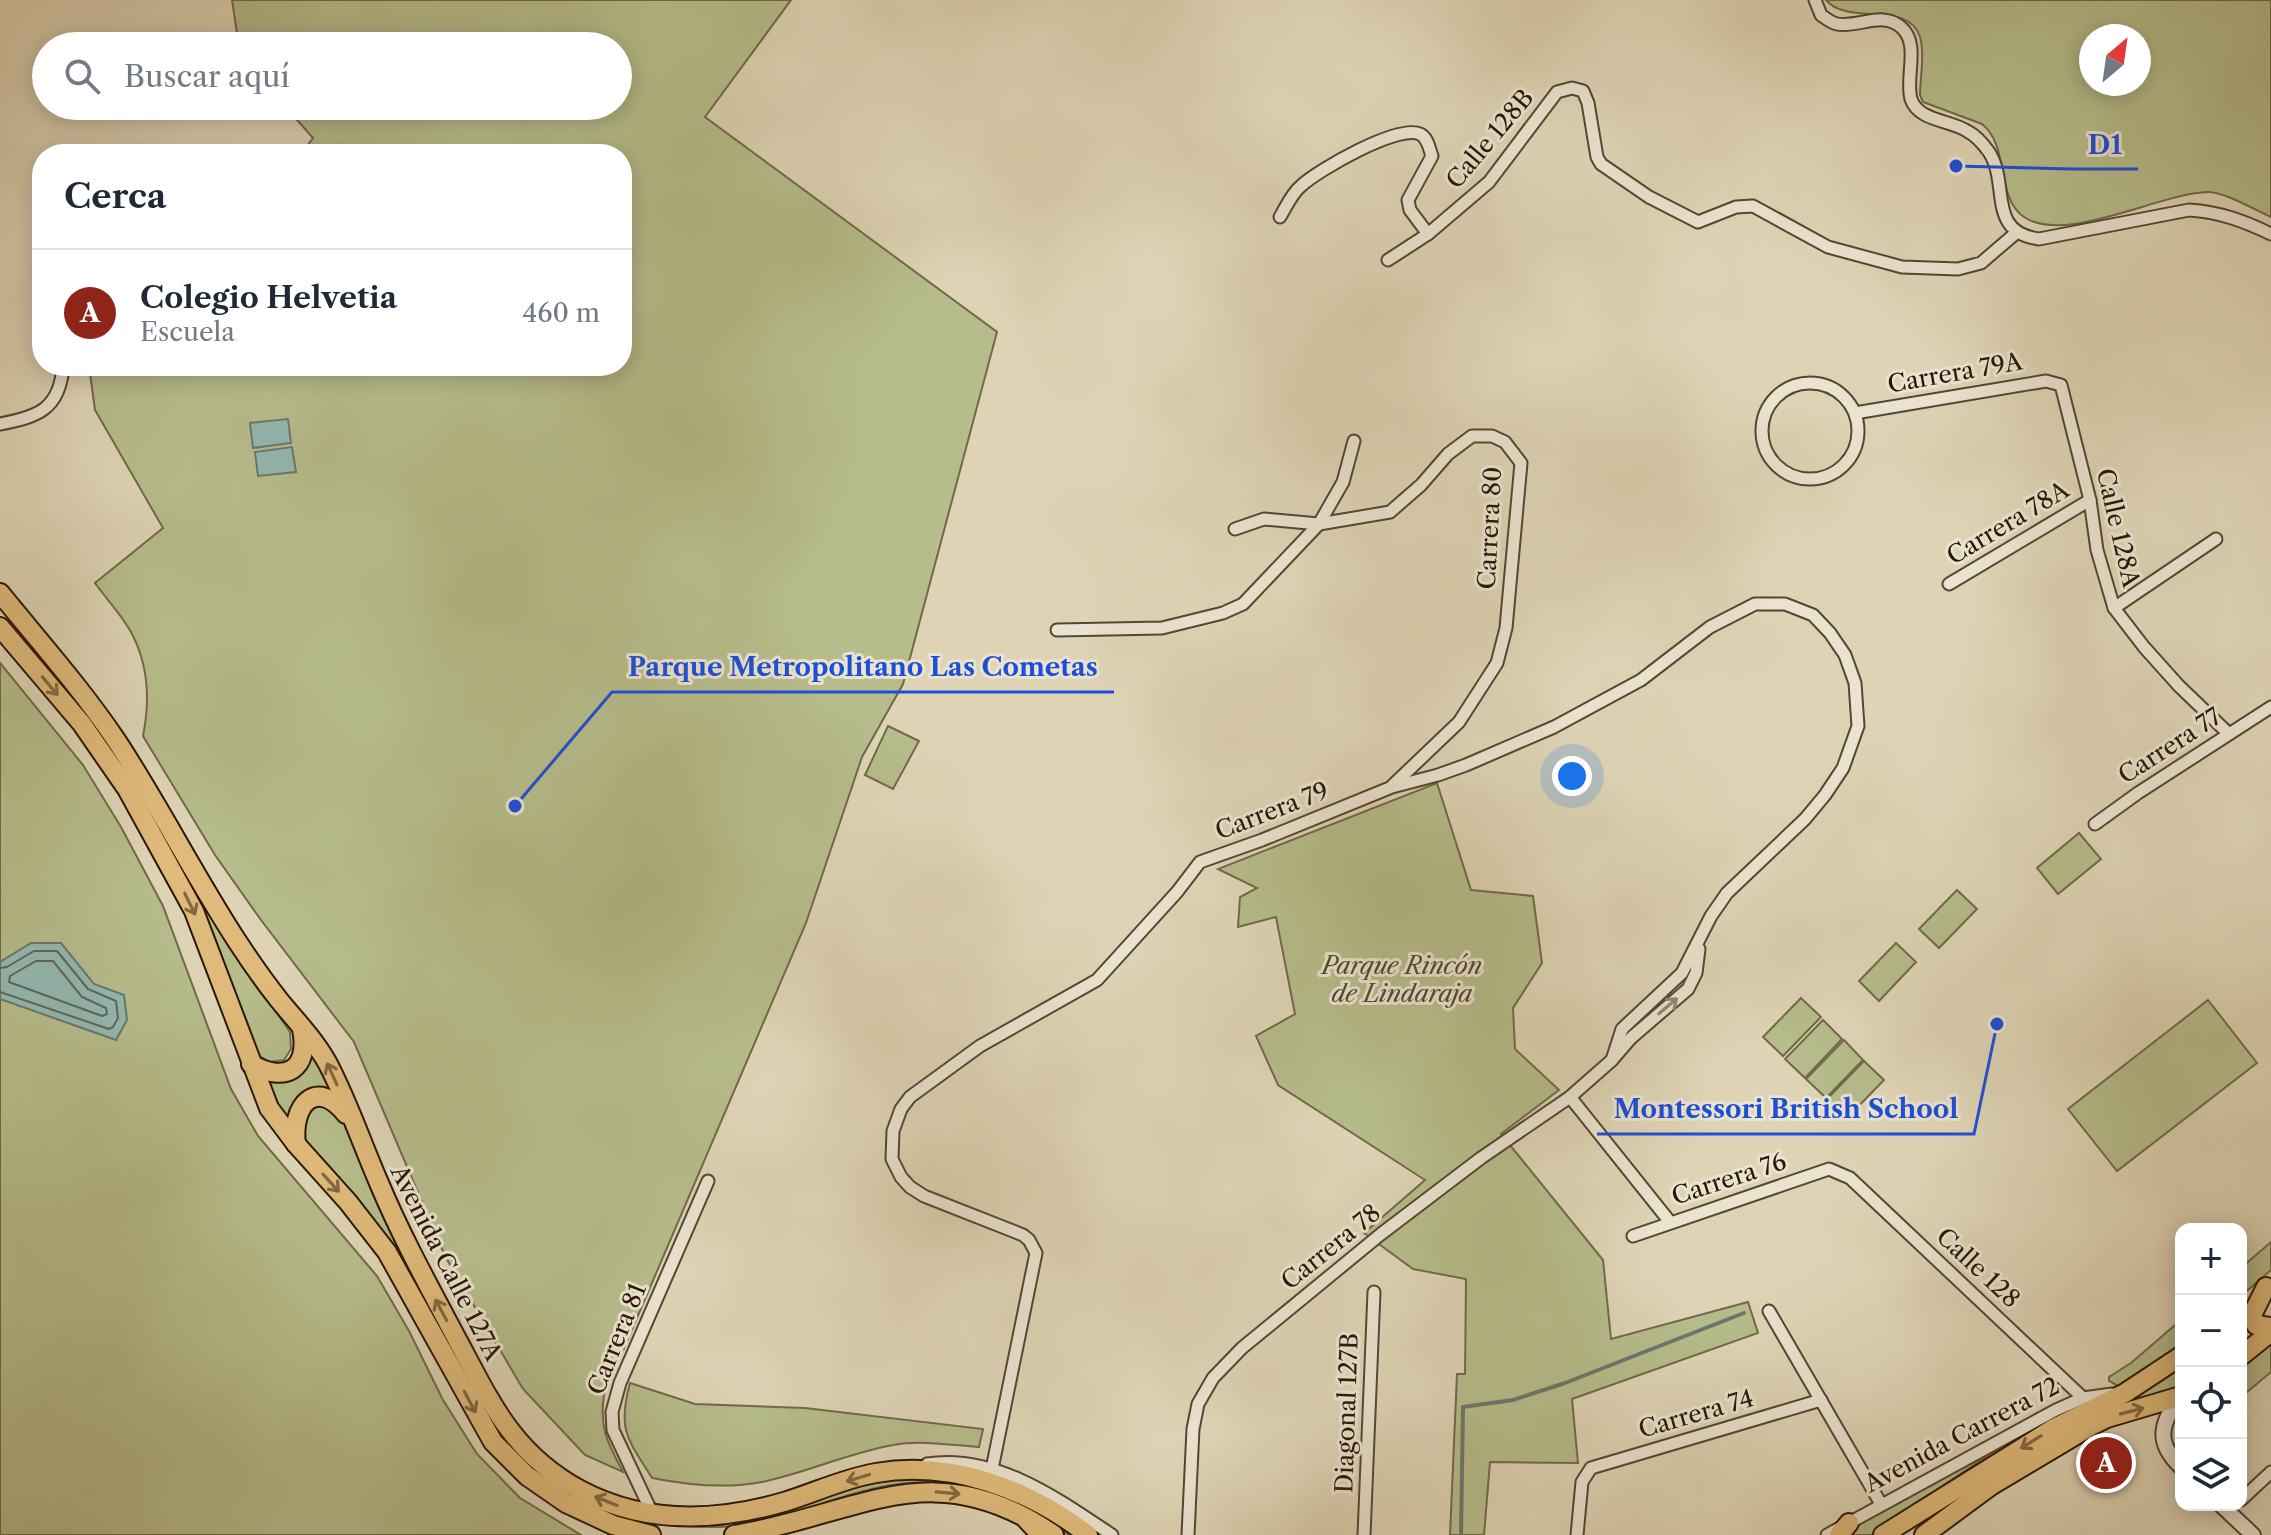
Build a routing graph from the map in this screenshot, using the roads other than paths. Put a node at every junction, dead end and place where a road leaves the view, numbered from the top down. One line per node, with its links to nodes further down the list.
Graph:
1 (1815, 0): 3 (street)
2 (1280, 217): 4 (street, Calle 128B)
3 (2016, 233): 4 (street, Calle 128B); 5 (street)
4 (1428, 234): 6 (street, Calle 128B)
5 (2271, 234)
6 (1388, 260)
7 (61, 376): 10 (street)
8 (2061, 385): 9 (street, Carrera 79A); 12 (street, Calle 128A)
9 (1855, 413): 9 (street)
10 (0, 424)
11 (1354, 441): 13 (street)
12 (2090, 500): 16 (street, Carrera 78A); 19 (street, Calle 128A)
13 (1319, 524): 14 (street, Carrera 80); 21 (street); 24 (street, Carrera 80)
14 (1235, 529)
15 (2216, 539): 19 (street)
16 (1949, 584)
17 (0, 593): 29 (main road, Avenida Calle 127A)
18 (1755, 604): 24 (street, Carrera 79); 26 (street, Carrera 78)
19 (2114, 608): 23 (street, Calle 128A)
20 (0, 627): 31 (main road, Avenida Calle 127A, one-way to 31)
21 (1057, 630)
22 (2271, 707): 23 (street, Carrera 77)
23 (2229, 734): 25 (street, Carrera 77)
24 (1392, 787): 52 (street, Carrera 79)
25 (2095, 824)
26 (1701, 940): 27 (street, Carrera 78); 28 (street, Carrera 78)
27 (1682, 973): 28 (street); 30 (street, Carrera 78)
28 (1693, 981): 30 (street, Carrera 78, one-way to 28)
29 (301, 1027): 31 (main road); 33 (main road, Avenida Calle 127A, one-way to 29)
30 (1612, 1060): 32 (street, Carrera 78)
31 (251, 1064): 34 (main road, Avenida Calle 127A)
32 (1570, 1097): 37 (street); 68 (street, Carrera 78)
33 (353, 1123): 34 (main road); 58 (main road, Avenida Calle 127A, one-way to 33)
34 (296, 1144): 62 (main road, Avenida Calle 127A, one-way to 62)
35 (1840, 1172): 37 (street, Carrera 76); 47 (street, Calle 128)
36 (708, 1181): 58 (street, Carrera 81)
37 (1670, 1222): 38 (street, Carrera 76)
38 (1633, 1236)
39 (2268, 1284): 41 (main road); 43 (main road)
40 (1374, 1292): 69 (street, Diagonal 127B)
41 (2247, 1302)
42 (1769, 1311): 49 (street)
43 (2271, 1330): 44 (main road)
44 (2247, 1351)
45 (2175, 1360): 46 (main road, Avenida Carrera 72)
46 (2125, 1393): 47 (street, Avenida Carrera 72); 72 (main road, Avenida Carrera 72, one-way to 72)
47 (2083, 1398): 56 (street, Avenida Carrera 72)
48 (2175, 1398): 60 (main road, one-way to 48)
49 (1821, 1400): 56 (street); 70 (street, Carrera 74)
50 (2175, 1405): 51 (street)
51 (2175, 1462)
52 (992, 1469): 53 (street); 67 (street)
53 (906, 1470): 58 (main road, Avenida Calle 127A, one-way to 58); 66 (main road, Avenida Calle 127A)
54 (2271, 1472): 55 (street)
55 (2247, 1494)
56 (1881, 1504): 61 (street, Avenida Carrera 72)
57 (2232, 1511): 75 (street)
58 (653, 1515)
59 (1025, 1518): 63 (main road, one-way to 59); 64 (main road); 65 (main road)
60 (1945, 1520): 73 (main road); 74 (street)
61 (1844, 1529): 71 (street, Avenida Carrera 72)
62 (651, 1535)
63 (734, 1535)
64 (1041, 1535)
65 (1054, 1535)
66 (1088, 1535)
67 (1112, 1535)
68 (1188, 1535)
69 (1364, 1535)
70 (1577, 1535)
71 (1827, 1535)
72 (1883, 1535)
73 (1924, 1535)
74 (1932, 1535)
75 (2253, 1535)

